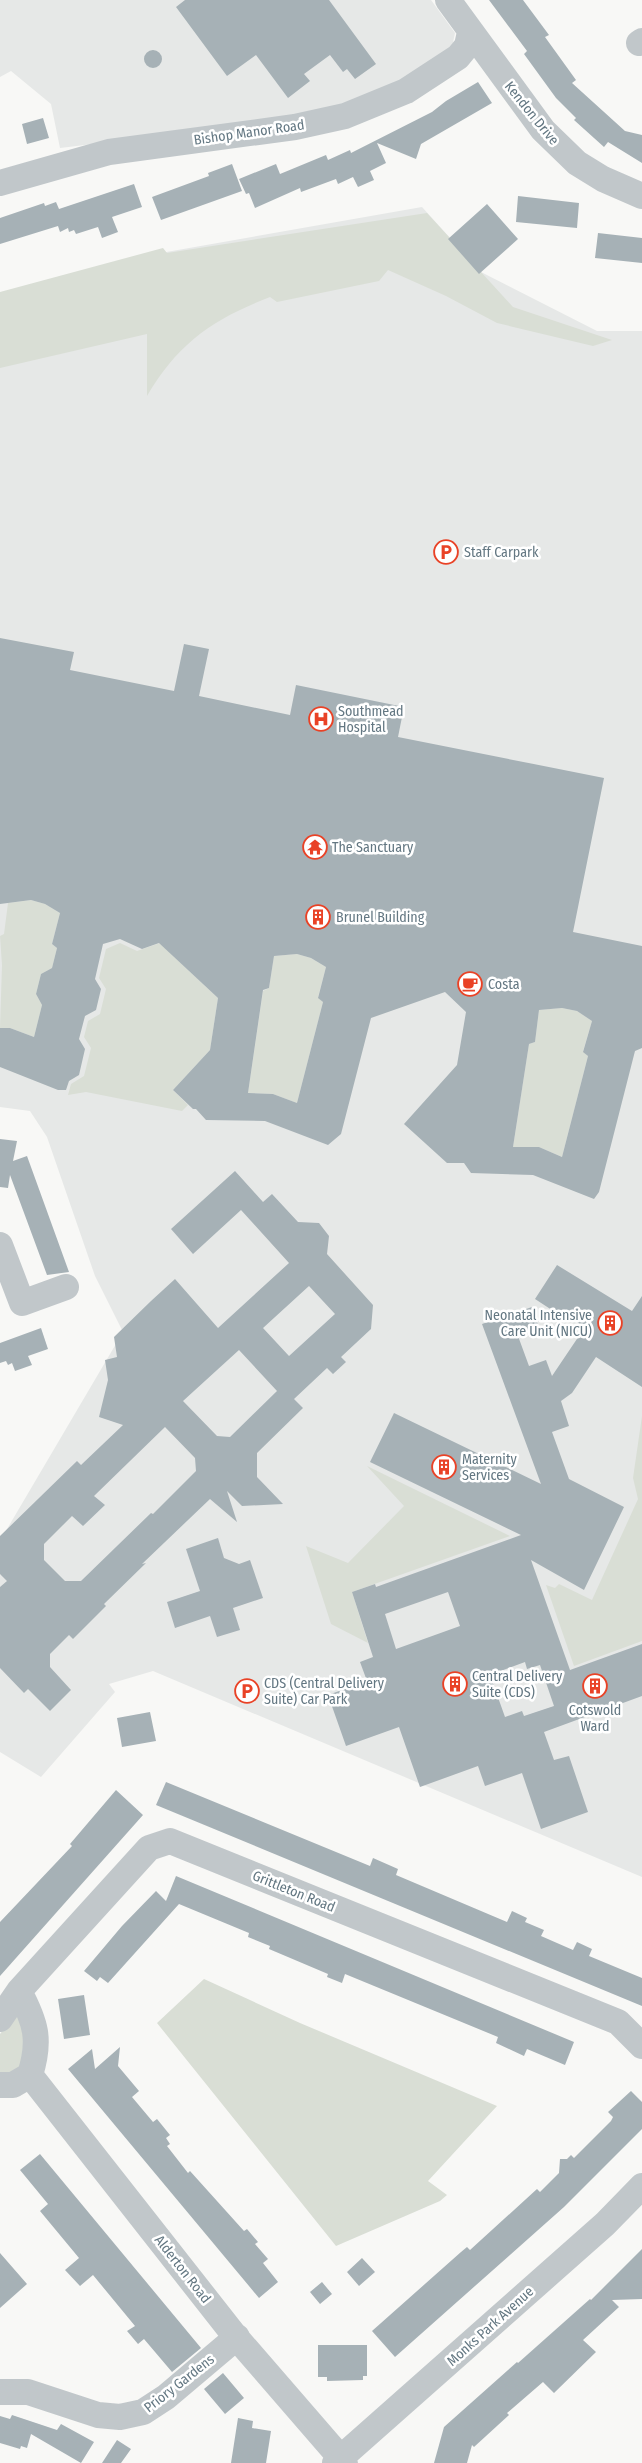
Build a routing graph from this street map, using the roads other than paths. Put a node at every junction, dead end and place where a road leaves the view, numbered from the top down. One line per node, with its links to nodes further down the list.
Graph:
1 (448, 0): 2 (street, Kendon Drive)
2 (470, 32): 3 (street, Bishop Manor Road); 4 (street, Kendon Drive)
3 (0, 183)
4 (642, 196)
5 (0, 1245): 6 (street)
6 (66, 1288)
7 (19, 1991): 8 (street, Grittleton Road); 9 (street, Grittleton Road); 10 (street)
8 (0, 2019)
9 (642, 2046)
10 (30, 2075): 11 (street); 13 (street, Alderton Road)
11 (0, 2086)
12 (642, 2186): 15 (street, Monks Park Avenue)
13 (236, 2337): 14 (street, Priory Gardens); 15 (street, Alderton Road)
14 (0, 2392)
15 (340, 2461)

